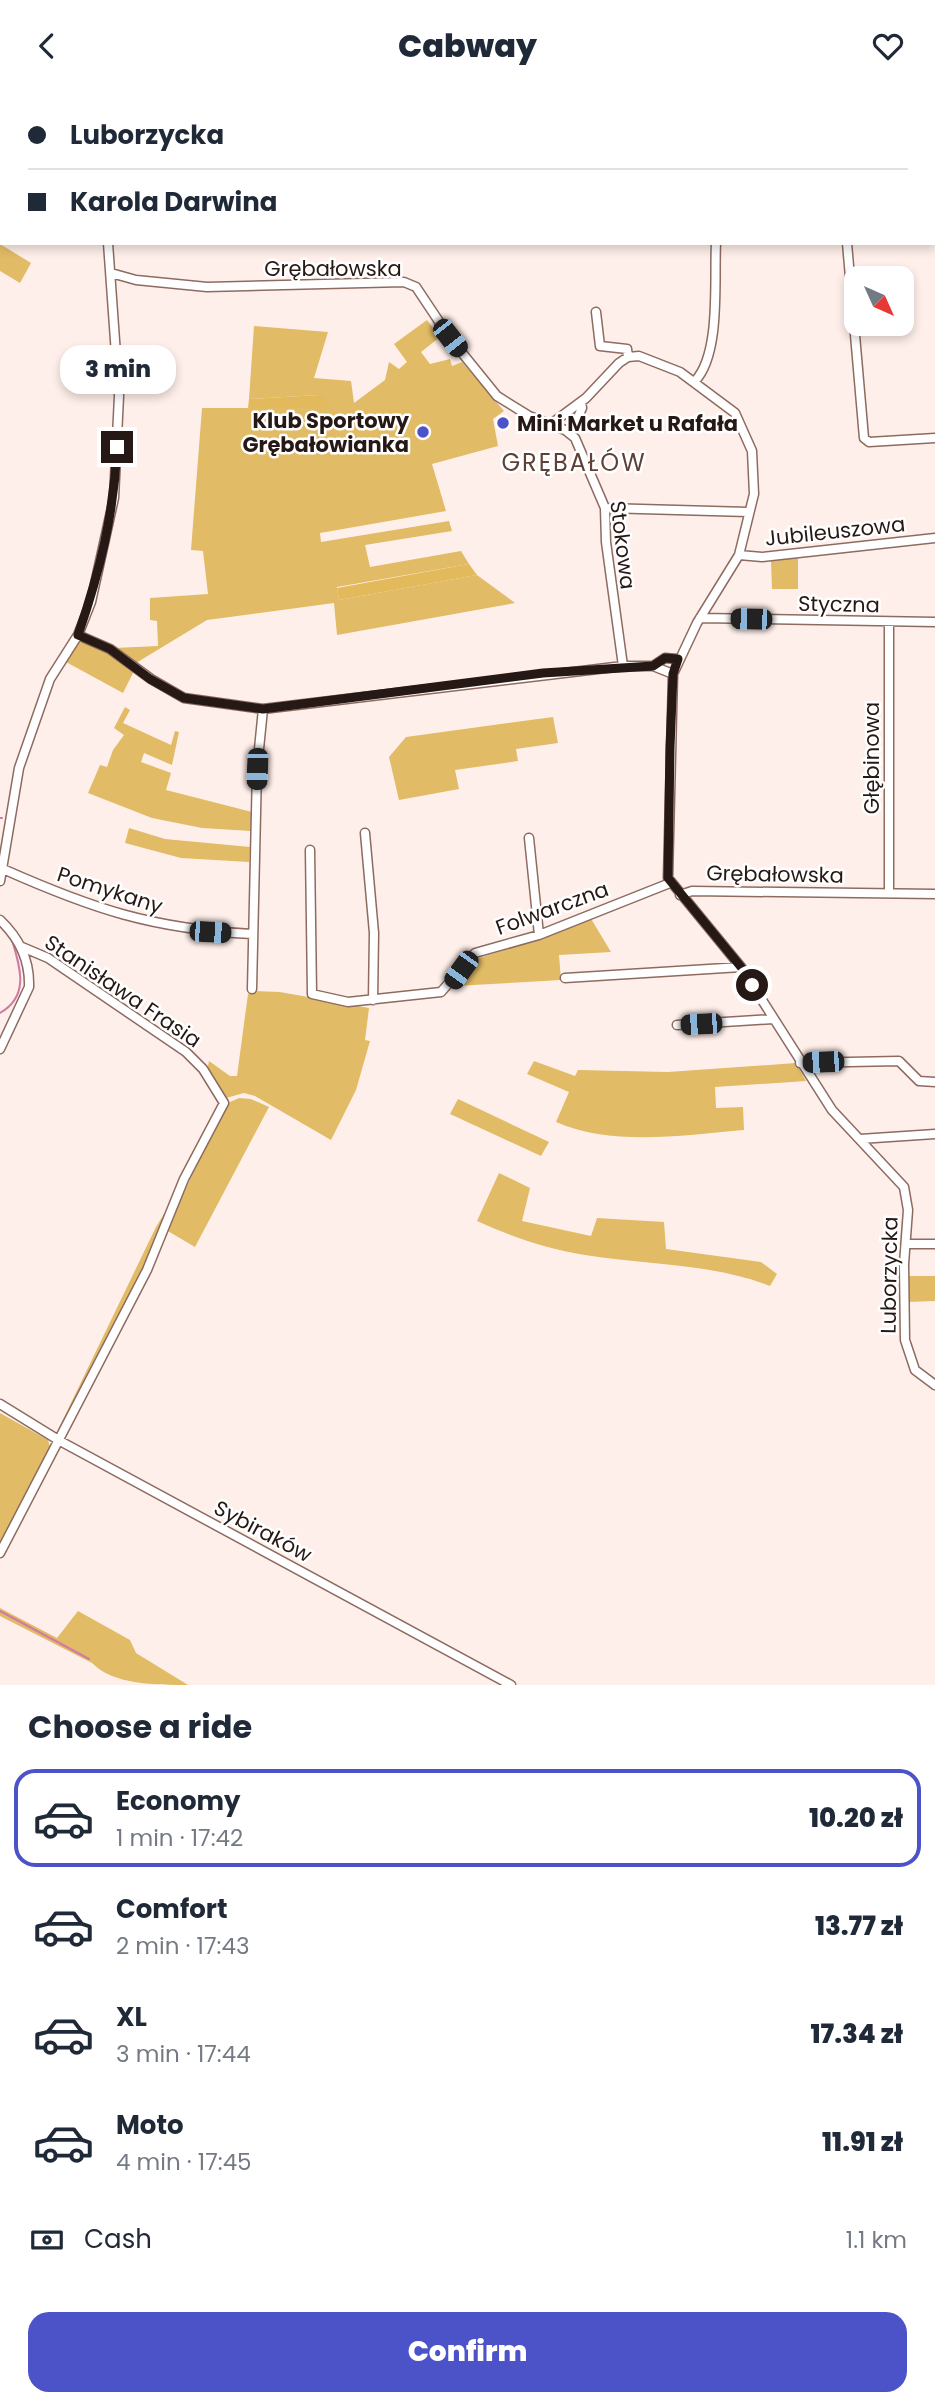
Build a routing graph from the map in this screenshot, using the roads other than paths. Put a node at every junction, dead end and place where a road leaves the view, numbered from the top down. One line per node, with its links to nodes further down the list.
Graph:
1 (108, 245): 4 (street)
2 (716, 245): 7 (street)
3 (847, 245): 11 (street)
4 (111, 272): 9 (street, Grębałowska); 19 (street)
5 (596, 312): 6 (street)
6 (628, 356): 7 (street); 8 (street)
7 (695, 381): 13 (street)
8 (581, 402): 9 (street); 10 (street)
9 (551, 424): 10 (street, Grębałowska)
10 (571, 433): 12 (street, Stokowa)
11 (935, 438)
12 (605, 508): 13 (street); 21 (street, Stokowa)
13 (748, 512): 15 (street)
14 (935, 538): 15 (street, Jubileuszowa)
15 (738, 555): 16 (street)
16 (700, 618): 17 (street, Styczna); 20 (street)
17 (889, 622): 18 (street, Styczna); 31 (street, Głębinowa)
18 (935, 622)
19 (78, 635): 24 (street); 28 (street)
20 (678, 659): 22 (street); 23 (street)
21 (623, 666): 22 (street); 24 (street)
22 (653, 666): 23 (street)
23 (673, 674): 30 (street)
24 (263, 709): 35 (street)
25 (365, 833): 41 (street)
26 (528, 838): 36 (street)
27 (310, 850): 41 (street, Folwarczna)
28 (3, 869): 29 (street); 35 (street, Pomykany)
29 (0, 881)
30 (670, 883): 33 (street, Grębałowska); 36 (street, Folwarczna)
31 (889, 893): 32 (street, Grębałowska); 33 (street, Grębałowska)
32 (935, 894)
33 (680, 895): 38 (street, Luborzycka)
34 (0, 920): 37 (street)
35 (252, 934): 40 (street)
36 (539, 935): 41 (street, Folwarczna)
37 (22, 947): 44 (street); 53 (street, Stanisława Frasia)
38 (741, 967): 39 (street); 42 (street, Luborzycka)
39 (565, 978)
40 (252, 989)
41 (373, 1000)
42 (773, 1020): 43 (street); 45 (street, Luborzycka)
43 (677, 1025)
44 (0, 1049)
45 (800, 1063): 46 (street); 48 (street, Luborzycka)
46 (935, 1082)
47 (935, 1134): 48 (street)
48 (860, 1139): 49 (street, Luborzycka)
49 (905, 1244): 50 (street); 51 (street, Luborzycka)
50 (935, 1244)
51 (935, 1385)
52 (0, 1404): 53 (street, Sybiraków)
53 (60, 1441): 54 (street); 55 (street, Sybiraków)
54 (0, 1553)
55 (510, 1685)

